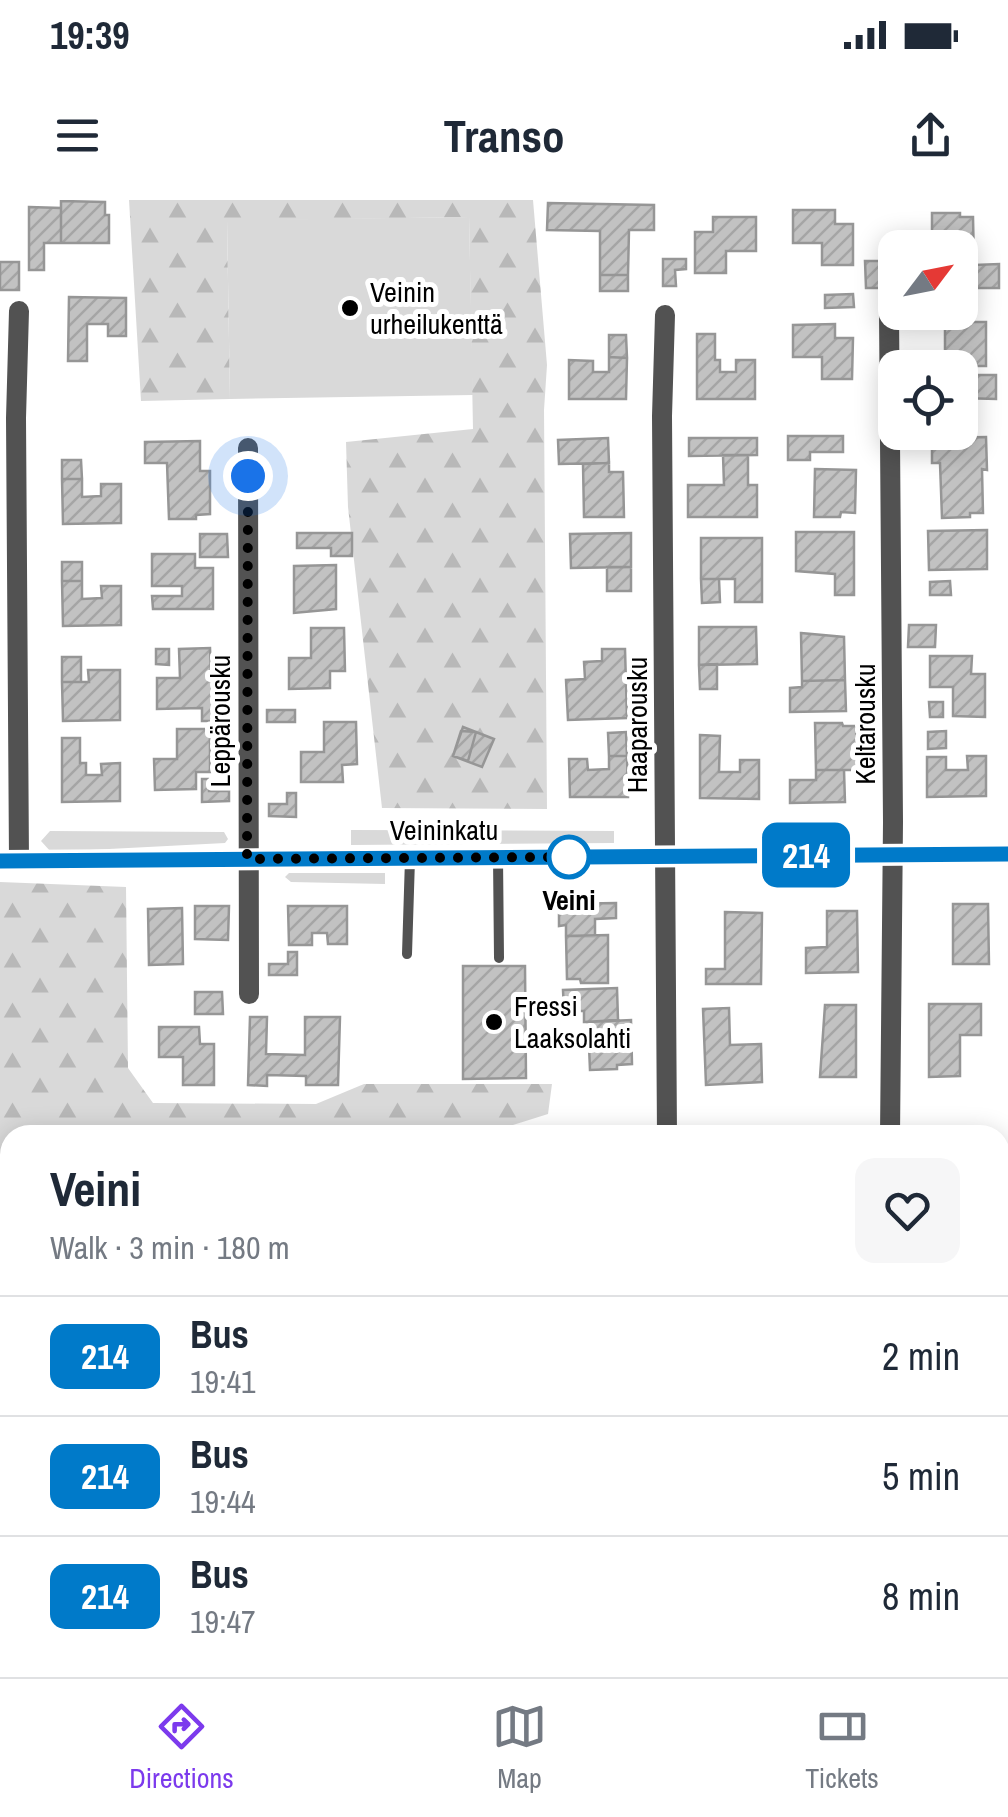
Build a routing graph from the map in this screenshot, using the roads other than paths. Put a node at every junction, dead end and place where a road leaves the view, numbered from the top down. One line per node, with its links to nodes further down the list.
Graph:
1 (19, 312): 11 (street)
2 (665, 315): 7 (street, Haaparousku)
3 (889, 330): 5 (street, Keltarousku)
4 (248, 448): 10 (street, Leppärousku)
5 (893, 854): 6 (street, Veininkatu); 7 (street, Veininkatu); 16 (street, Keltarousku)
6 (1008, 854)
7 (666, 856): 8 (street, Veininkatu); 15 (street, Haaparousku)
8 (498, 857): 9 (street, Veininkatu); 13 (lane)
9 (410, 858): 10 (street, Veininkatu); 12 (lane)
10 (247, 859): 11 (street, Veininkatu); 14 (street, Leppärousku)
11 (10, 861)
12 (408, 954)
13 (499, 958)
14 (249, 994)
15 (666, 1125)
16 (890, 1125)

